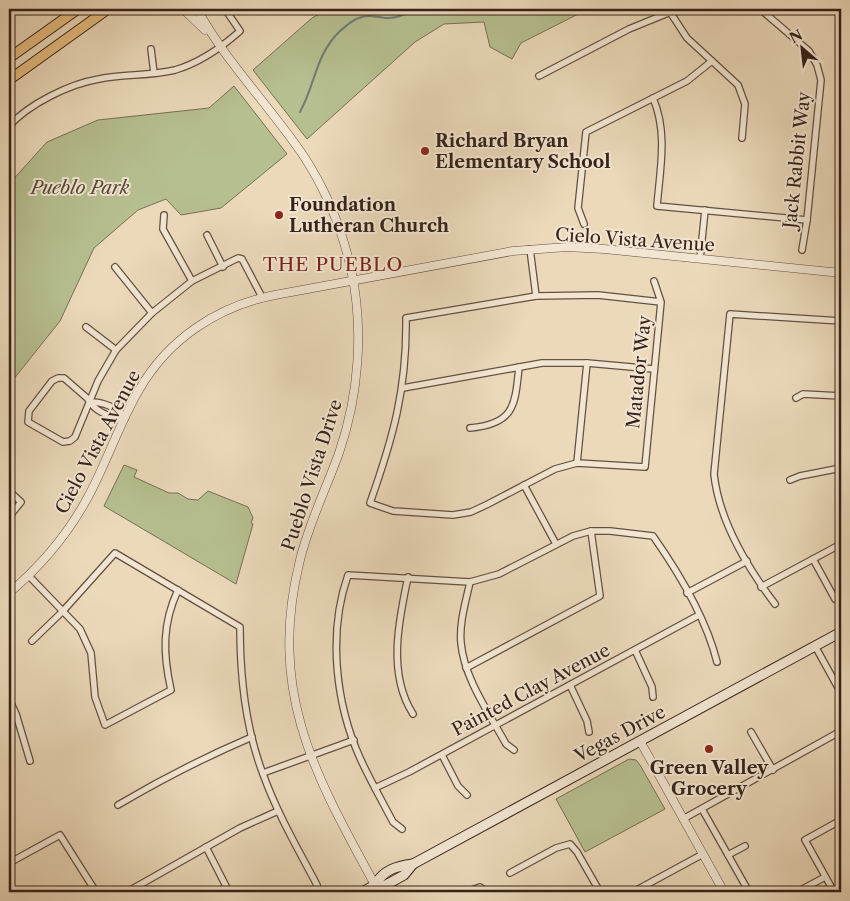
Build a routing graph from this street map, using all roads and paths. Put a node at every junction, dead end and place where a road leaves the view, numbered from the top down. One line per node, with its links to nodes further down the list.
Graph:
1 (78, 9): 12 (main road)
2 (108, 9): 16 (main road)
3 (183, 9): 9 (street, Pueblo Vista Drive)
4 (197, 9): 9 (street, Pueblo Vista Drive)
5 (225, 9): 10 (street)
6 (678, 9): 8 (street)
7 (760, 9): 22 (street, Jack Rabbit Way)
8 (670, 12): 13 (street); 15 (street)
9 (212, 36): 10 (street, Pueblo Vista Drive)
10 (220, 47): 14 (street); 31 (street, Pueblo Vista Drive)
11 (151, 49): 14 (street)
12 (9, 58)
13 (712, 61): 17 (street); 19 (street)
14 (154, 73): 18 (street)
15 (539, 76)
16 (9, 80)
17 (653, 98): 20 (street); 23 (street)
18 (9, 126)
19 (742, 138)
20 (704, 210): 22 (street); 27 (street)
21 (164, 215): 32 (street)
22 (807, 220): 26 (street, Jack Rabbit Way)
23 (584, 224)
24 (207, 235): 28 (street)
25 (530, 249): 27 (street, Cielo Vista Avenue); 31 (street, Cielo Vista Avenue); 34 (street)
26 (802, 250)
27 (700, 259): 30 (street, Cielo Vista Avenue)
28 (223, 266): 32 (street); 35 (street)
29 (114, 267): 37 (street)
30 (841, 273)
31 (353, 280): 35 (street, Cielo Vista Avenue); 94 (street, Pueblo Vista Drive)
32 (192, 281): 37 (street)
33 (654, 281): 36 (street, Matador Way)
34 (536, 296): 36 (street); 44 (street)
35 (262, 297): 50 (street, Cielo Vista Avenue)
36 (661, 302): 43 (street, Matador Way)
37 (152, 312): 40 (street)
38 (841, 321): 62 (street)
39 (86, 326): 40 (street)
40 (116, 350): 47 (street)
41 (587, 362): 42 (street); 43 (street); 52 (street)
42 (519, 367): 44 (street); 51 (street)
43 (654, 369): 52 (street, Matador Way)
44 (403, 388): 55 (street)
45 (841, 396): 46 (street)
46 (796, 398)
47 (89, 402): 47 (street); 48 (street); 49 (street)
48 (109, 407): 49 (street); 50 (street)
49 (106, 414): 50 (street)
50 (125, 418): 63 (street, Cielo Vista Avenue)
51 (470, 428)
52 (577, 463): 55 (street)
53 (841, 468): 54 (street)
54 (790, 480)
55 (524, 485): 59 (street)
56 (9, 491): 57 (street)
57 (9, 517)
58 (591, 531): 59 (street); 69 (street); 79 (street)
59 (556, 544): 65 (street)
60 (841, 544): 61 (street)
61 (813, 559): 66 (street); 70 (street)
62 (747, 561): 66 (street); 69 (street)
63 (29, 576): 68 (street, Cielo Vista Avenue); 72 (street)
64 (408, 577): 65 (street); 84 (street); 90 (street)
65 (470, 582): 79 (street)
66 (761, 587): 71 (street)
67 (178, 590): 72 (street); 72 (street); 89 (street)
68 (9, 593)
69 (687, 593): 73 (street)
70 (835, 599)
71 (775, 604)
72 (63, 611): 75 (street)
73 (699, 615): 77 (street, Painted Clay Avenue); 78 (street)
74 (841, 632): 76 (main road, Vegas Drive)
75 (32, 641)
76 (815, 646): 81 (street); 91 (main road, Vegas Drive)
77 (635, 650): 80 (street, Painted Clay Avenue); 82 (street)
78 (717, 662)
79 (466, 668): 85 (street)
80 (570, 685): 85 (street, Painted Clay Avenue); 87 (street)
81 (841, 693)
82 (653, 696)
83 (9, 698): 95 (street)
84 (413, 714)
85 (496, 726): 92 (street); 93 (street, Painted Clay Avenue)
86 (841, 731): 96 (street)
87 (589, 732)
88 (751, 732): 96 (street)
89 (252, 737): 97 (street); 100 (street)
90 (354, 740): 94 (street); 98 (street)
91 (640, 741): 103 (street); 114 (main road, Vegas Drive)
92 (514, 750)
93 (442, 755): 98 (street, Painted Clay Avenue); 99 (street)
94 (310, 756): 97 (street); 114 (street, Pueblo Vista Drive)
95 (30, 761)
96 (772, 770): 101 (street)
97 (263, 773): 102 (street)
98 (375, 788): 105 (street)
99 (467, 795)
100 (118, 806)
101 (702, 809): 103 (street); 109 (street)
102 (278, 811): 107 (street); 113 (street)
103 (683, 819): 108 (street)
104 (841, 820): 112 (street)
105 (402, 829)
106 (745, 846): 109 (street)
107 (206, 847): 116 (street); 117 (street)
108 (702, 854): 122 (street); 123 (street)
109 (728, 855): 124 (street)
110 (9, 863): 115 (street)
111 (510, 873): 121 (street)
112 (825, 877): 125 (street); 126 (street)
113 (317, 885)
114 (376, 885): 118 (main road, Vegas Drive)
115 (96, 892)
116 (127, 892)
117 (229, 892)
118 (362, 892)
119 (466, 892): 120 (street)
120 (487, 892)
121 (600, 892)
122 (633, 892)
123 (724, 892)
124 (749, 892)
125 (797, 892)
126 (834, 892)

